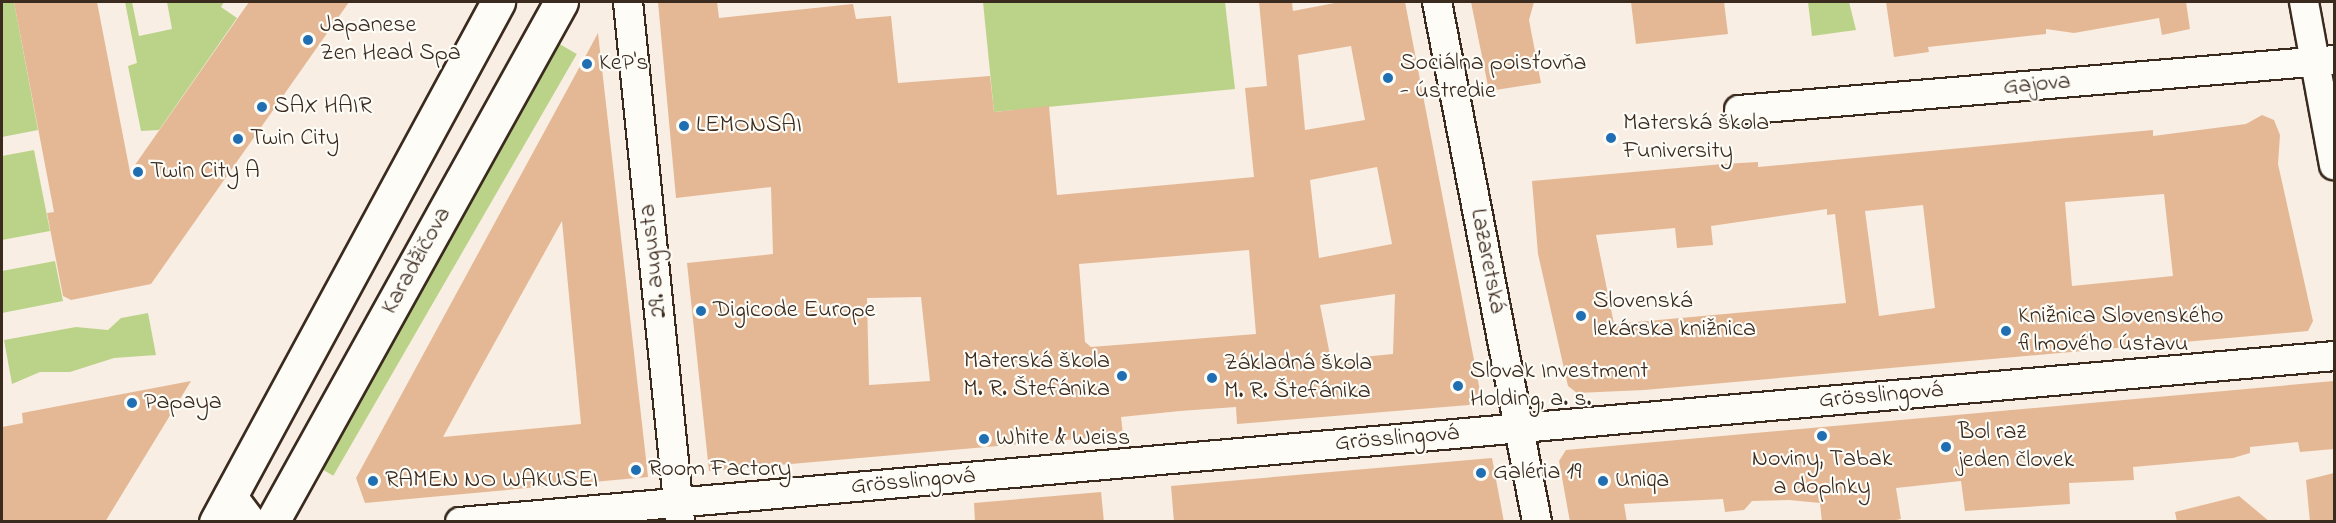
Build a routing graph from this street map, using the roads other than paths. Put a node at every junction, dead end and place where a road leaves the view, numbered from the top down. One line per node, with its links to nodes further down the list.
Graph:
1 (498, 2): 12 (main road)
2 (561, 2): 13 (main road, Karadžičova)
3 (628, 2): 11 (street, 29. augusta)
4 (1437, 2): 10 (street, Lazaretská)
5 (2304, 2): 6 (street)
6 (2325, 60): 7 (street, Gajova); 8 (street)
7 (1739, 110)
8 (2334, 165)
9 (2334, 356): 10 (street, Grösslingová)
10 (1519, 428): 11 (street, Grösslingová); 15 (street, Lazaretská)
11 (679, 512): 14 (street, Grösslingová)
12 (232, 513)
13 (272, 522)
14 (460, 522)
15 (1537, 522)

